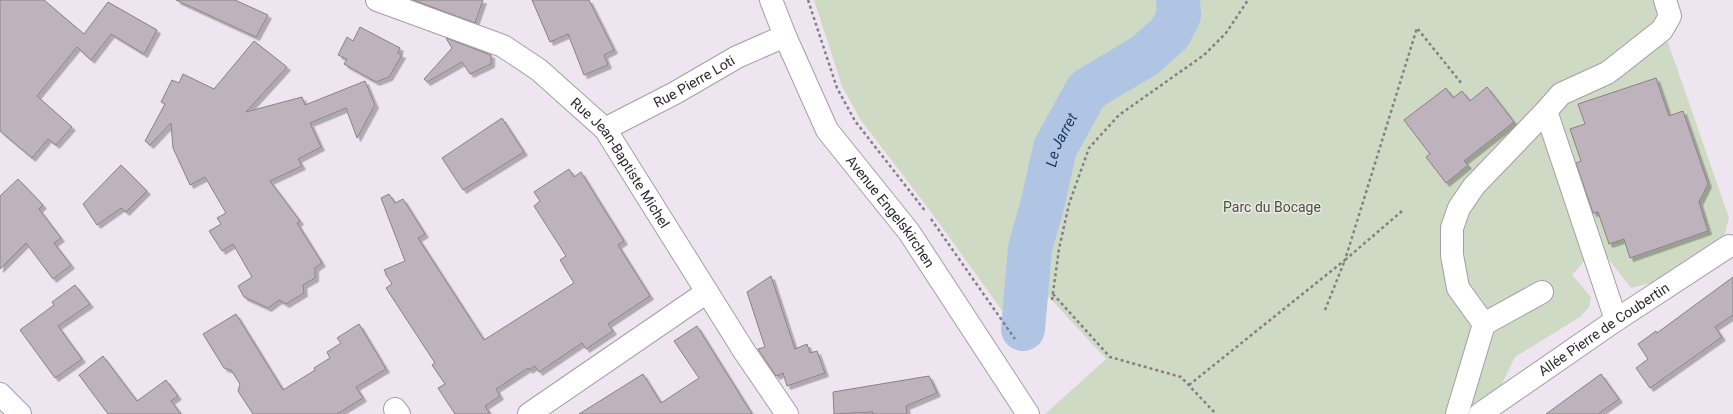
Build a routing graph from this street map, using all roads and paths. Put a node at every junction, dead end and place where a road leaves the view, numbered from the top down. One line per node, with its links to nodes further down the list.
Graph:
1 (377, 0): 9 (street, Rue Jean-Baptiste Michel)
2 (771, 0): 6 (street, Avenue Engelskirchen)
3 (808, 0): 20 (path)
4 (1248, 0): 15 (path)
5 (1665, 0): 8 (street)
6 (785, 36): 9 (street, Rue Pierre Loti); 26 (street, Avenue Engelskirchen)
7 (1462, 84): 12 (path)
8 (1546, 111): 18 (street); 19 (street)
9 (605, 129): 13 (street, Rue Jean-Baptiste Michel)
10 (1402, 211): 12 (path)
11 (1729, 246): 18 (street, Allée Pierre de Coubertin)
12 (1345, 260): 17 (path); 21 (path)
13 (707, 292): 24 (street); 25 (street, Rue Jean-Baptiste Michel)
14 (1542, 292): 19 (street)
15 (1053, 294): 16 (path); 21 (path)
16 (1052, 300)
17 (1325, 310)
18 (1616, 320): 29 (street, Allée Pierre de Coubertin)
19 (1484, 324): 28 (street)
20 (1015, 339)
21 (1188, 386): 27 (path)
22 (0, 394): 23 (street)
23 (20, 414)
24 (529, 414)
25 (786, 414)
26 (1028, 414)
27 (1216, 414)
28 (1457, 414)
29 (1480, 414)

